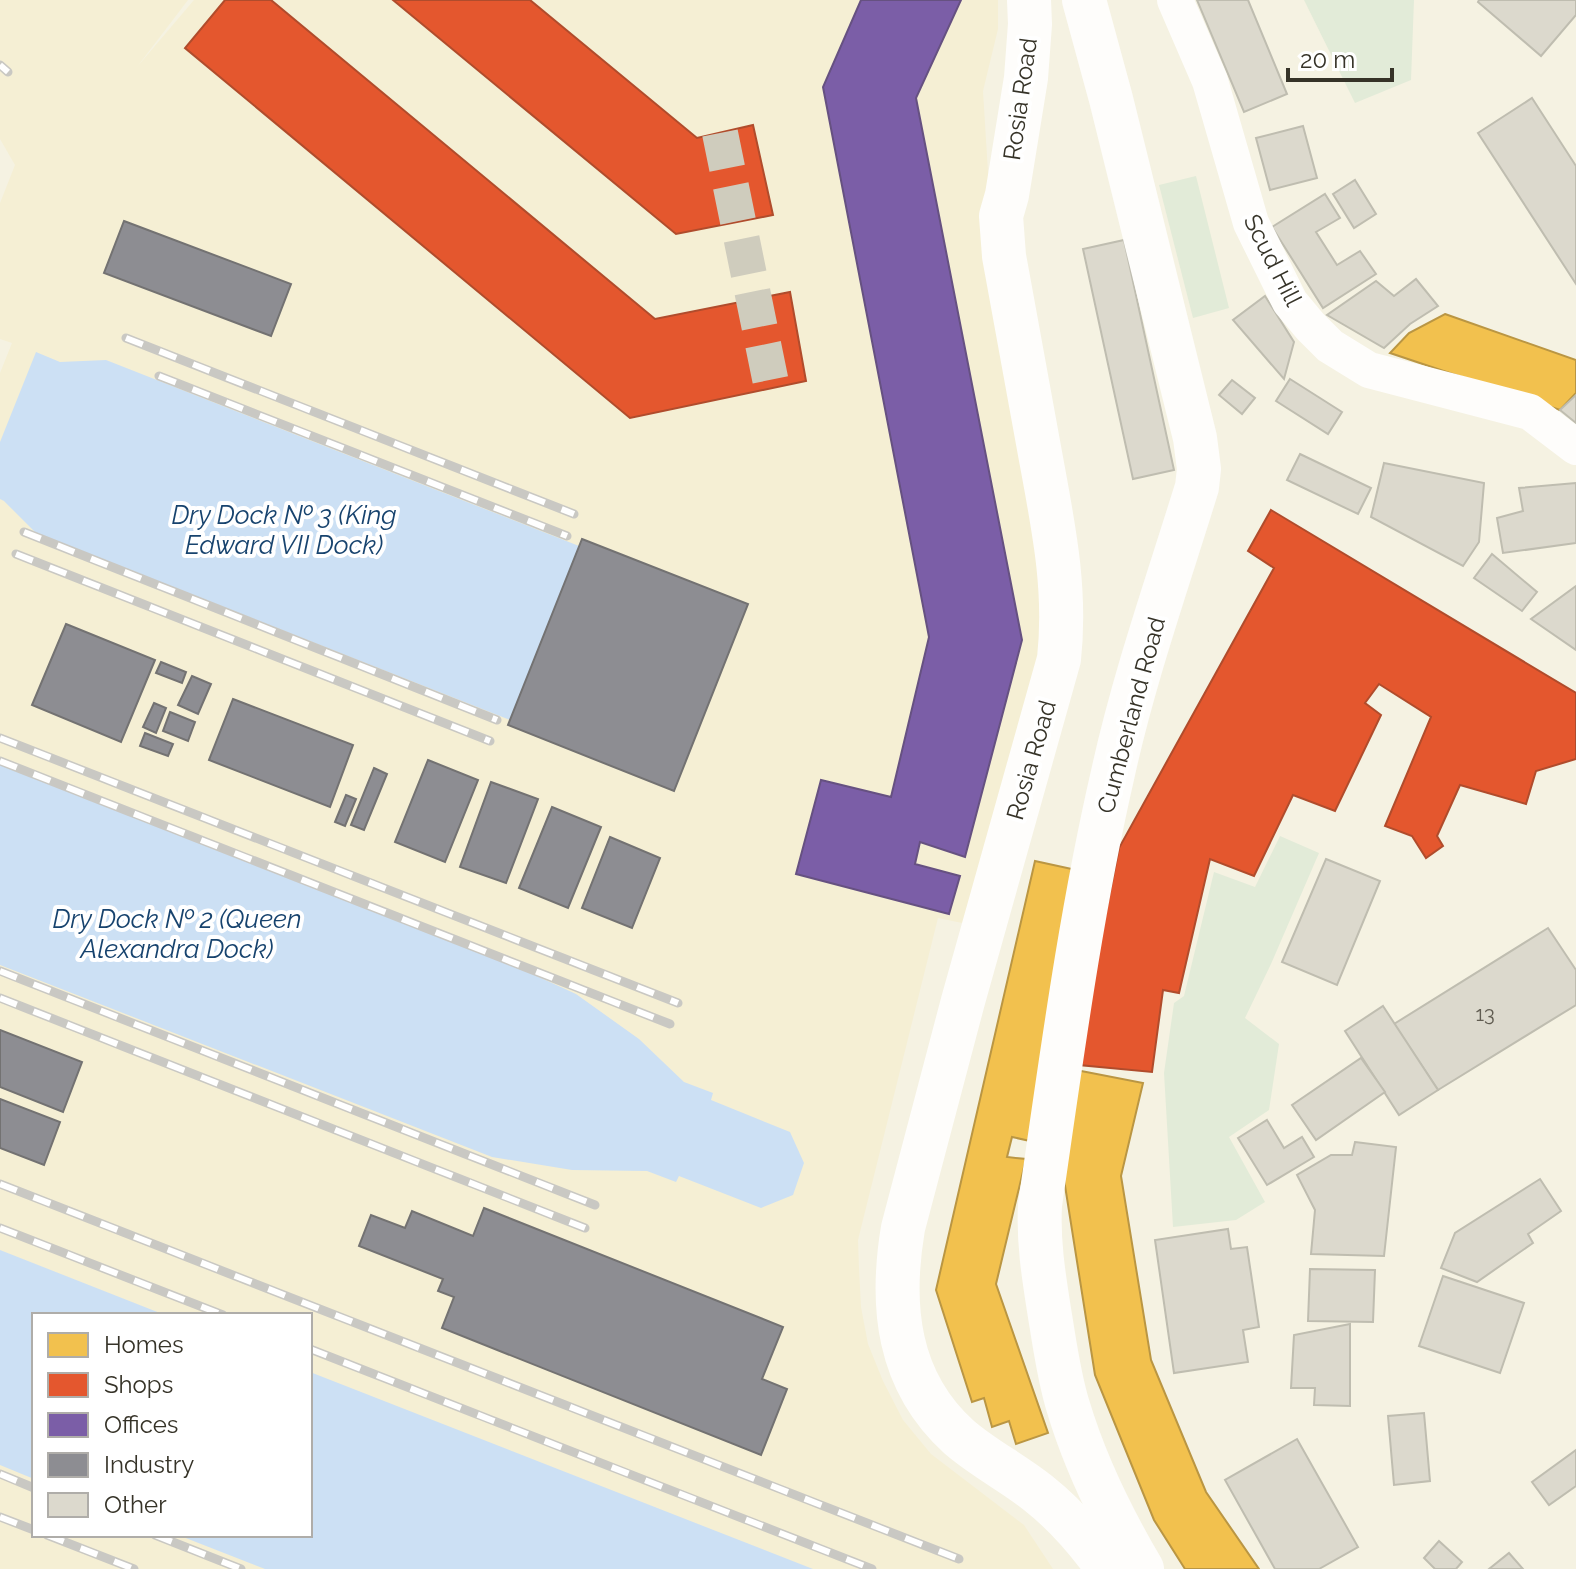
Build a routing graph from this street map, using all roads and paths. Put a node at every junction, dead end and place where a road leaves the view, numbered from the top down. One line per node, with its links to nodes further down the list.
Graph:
1 (1029, 0): 6 (main road, Rosia Road)
2 (1084, 0): 5 (main road, Cumberland Road)
3 (1175, 0): 4 (street, Scud Hill)
4 (1576, 447)
5 (1080, 1440): 6 (main road); 8 (main road)
6 (1008, 1473): 7 (main road, Rosia Road)
7 (1108, 1569)
8 (1142, 1569)

